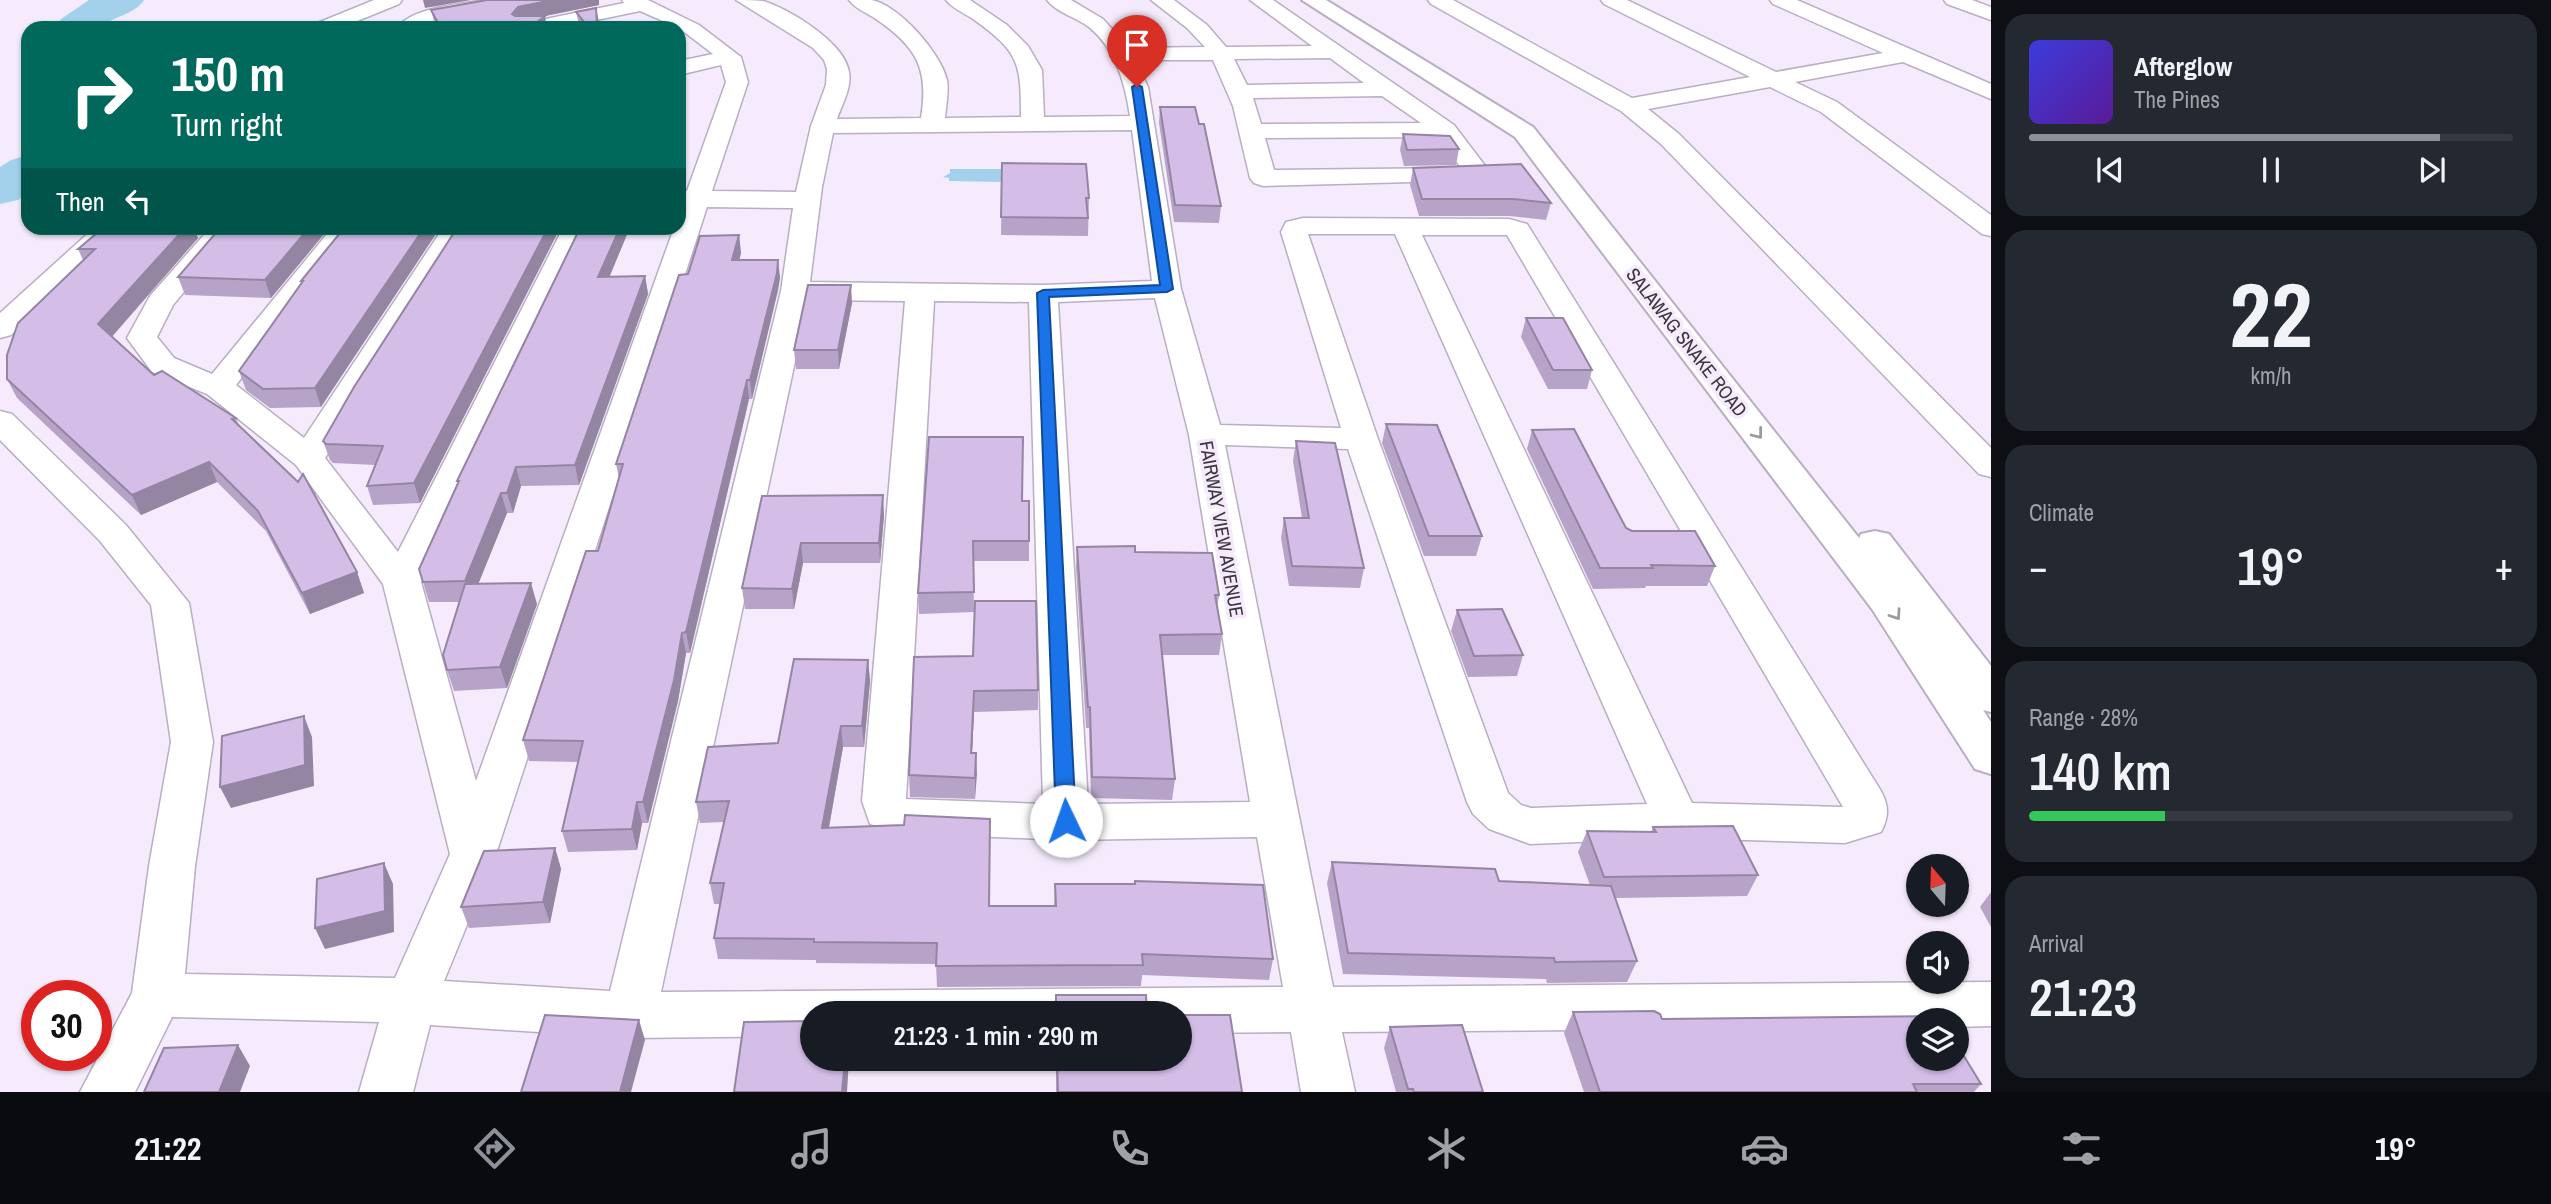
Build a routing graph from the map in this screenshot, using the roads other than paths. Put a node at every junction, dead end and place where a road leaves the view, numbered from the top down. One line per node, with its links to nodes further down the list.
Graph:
1 (392, 0): 17 (street)
2 (519, 0): 18 (street)
3 (746, 0): 35 (street)
4 (859, 0): 37 (street)
5 (956, 0): 36 (street)
6 (1057, 0): 25 (street, FAIRWAY VIEW AVENUE)
7 (1161, 0): 24 (street)
8 (1260, 0): 23 (street)
9 (1312, 0): 22 (main road, SALAWAG SNAKE ROAD)
10 (1336, 0): 22 (main road, SALAWAG SNAKE ROAD)
11 (1438, 0): 33 (street)
12 (1612, 0): 29 (street)
13 (1780, 0): 26 (street)
14 (1954, 0): 16 (street)
15 (637, 3): 19 (street); 20 (street)
16 (1991, 14)
17 (340, 21)
18 (420, 21)
19 (559, 21)
20 (669, 21)
21 (686, 31): 27 (street)
22 (1402, 48): 62 (main road, SALAWAG SNAKE ROAD); 63 (main road, SALAWAG SNAKE ROAD, one-way to 63)
23 (1338, 52): 24 (street); 30 (street)
24 (1218, 53): 25 (street); 31 (street)
25 (1122, 54): 34 (street, FAIRWAY VIEW AVENUE)
26 (1905, 55): 29 (street); 32 (street)
27 (730, 57): 28 (street); 40 (street)
28 (686, 66)
29 (1776, 79): 33 (street); 42 (street)
30 (1387, 89): 31 (street); 38 (street)
31 (1240, 92): 39 (street)
32 (1991, 92)
33 (1629, 106): 60 (street)
34 (1142, 123): 36 (street); 50 (street, FAIRWAY VIEW AVENUE)
35 (823, 125): 37 (street); 41 (street)
36 (1033, 125): 37 (street)
37 (932, 126)
38 (1446, 130): 39 (street); 39 (street)
39 (1250, 131)
40 (688, 199): 41 (street)
41 (808, 200): 51 (street)
42 (1985, 218)
43 (1405, 227): 58 (street); 65 (street); 65 (street)
44 (101, 235): 54 (street)
45 (218, 235): 55 (street)
46 (340, 235): 55 (street)
47 (451, 235): 59 (street)
48 (573, 235): 61 (street)
49 (676, 235): 67 (street)
50 (1167, 289): 53 (street); 57 (street, FAIRWAY VIEW AVENUE)
51 (795, 291): 52 (street); 72 (street)
52 (920, 293): 53 (street); 66 (street)
53 (1043, 293): 66 (street)
54 (0, 329)
55 (218, 387): 59 (street)
56 (0, 421): 68 (street)
57 (1206, 435): 58 (street); 64 (street, FAIRWAY VIEW AVENUE)
58 (1361, 439): 65 (street)
59 (308, 458): 61 (street)
60 (1991, 467)
61 (402, 582): 67 (street)
62 (1991, 698)
63 (1991, 757)
64 (1276, 819): 66 (street); 71 (street, FAIRWAY VIEW AVENUE)
65 (1678, 820)
66 (1066, 821)
67 (473, 854): 69 (street)
68 (157, 995): 69 (street); 73 (street)
69 (410, 1000): 72 (street); 74 (street)
70 (1991, 1004): 71 (street)
71 (1313, 1009): 72 (street); 75 (street, FAIRWAY VIEW AVENUE)
72 (630, 1014)
73 (107, 1092)
74 (386, 1092)
75 (1328, 1092)

